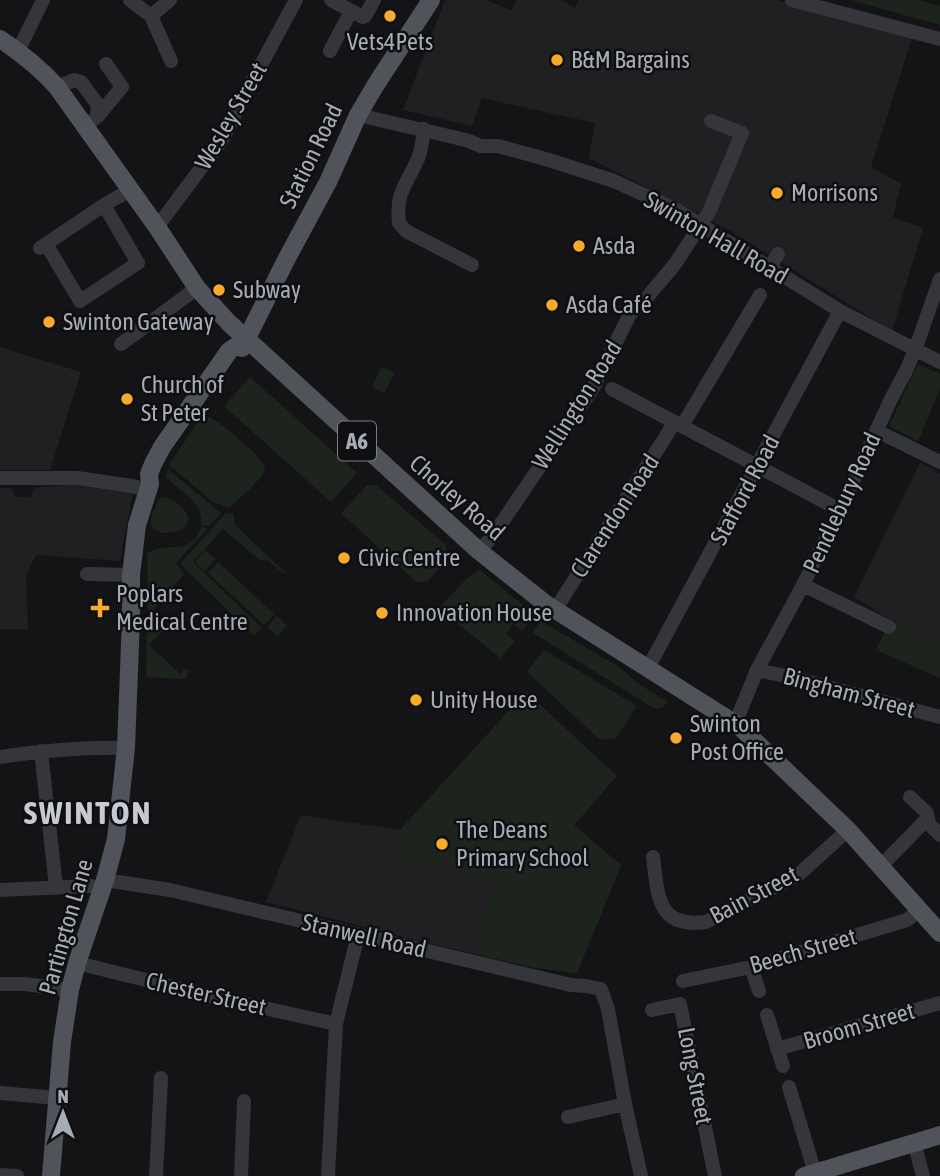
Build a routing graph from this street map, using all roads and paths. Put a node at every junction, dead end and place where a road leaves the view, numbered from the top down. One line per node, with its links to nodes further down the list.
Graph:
1 (43, 0): 13 (street)
2 (130, 0): 10 (street)
3 (170, 0): 10 (street)
4 (296, 0): 24 (street, Wesley Street)
5 (331, 0): 9 (street)
6 (374, 0): 9 (street)
7 (431, 0): 17 (main road, Station Road)
8 (792, 0): 12 (street)
9 (357, 14): 14 (street)
10 (151, 16): 15 (street)
11 (0, 39): 13 (main road, Chorley Road / A6)
12 (940, 39)
13 (18, 51): 19 (main road, Chorley Road / A6)
14 (330, 51)
15 (171, 61)
16 (106, 64): 19 (street)
17 (358, 115): 20 (street, Swinton Hall Road); 31 (main road, Station Road)
18 (711, 121): 23 (street, Wellington Road)
19 (91, 122): 21 (main road, Chorley Road / A6)
20 (424, 129): 23 (street, Swinton Hall Road); 26 (street)
21 (130, 190): 22 (street); 24 (main road, Chorley Road / A6)
22 (104, 205): 22 (street)
23 (699, 225): 27 (street, Swinton Hall Road); 43 (street, Wellington Road)
24 (157, 227): 29 (main road, Chorley Road / A6)
25 (778, 254): 27 (street, Clarendon Road)
26 (472, 265)
27 (767, 279): 30 (street, Swinton Hall Road); 36 (street, Clarendon Road)
28 (940, 279): 33 (street, Pendlebury Road)
29 (197, 288): 31 (main road, Chorley Road / A6); 32 (street)
30 (840, 311): 33 (street, Swinton Hall Road); 39 (street, Stafford Road)
31 (246, 339): 41 (main road, Partington Lane); 43 (main road, Chorley Road / A6)
32 (121, 344)
33 (915, 349): 34 (street, Swinton Hall Road); 37 (street, Pendlebury Road)
34 (940, 362)
35 (612, 389): 36 (street)
36 (678, 424): 39 (street); 47 (street, Clarendon Road)
37 (877, 431): 38 (street); 42 (street, Pendlebury Road)
38 (940, 461)
39 (758, 466): 42 (street); 49 (street, Stafford Road)
40 (0, 478): 41 (street)
41 (149, 487): 45 (main road, Partington Lane)
42 (840, 510): 46 (street, Pendlebury Road)
43 (479, 551): 47 (main road, Chorley Road / A6)
44 (87, 573): 45 (street)
45 (131, 576): 53 (main road, Partington Lane)
46 (803, 585): 48 (street); 50 (street, Pendlebury Road)
47 (555, 610): 49 (main road, Chorley Road / A6)
48 (889, 627)
49 (648, 668): 52 (main road, Chorley Road / A6)
50 (757, 670): 51 (street, Bingham Street); 52 (street, Pendlebury Road)
51 (940, 717)
52 (735, 724): 58 (main road, Chorley Road / A6)
53 (126, 748): 54 (street); 62 (main road, Partington Lane)
54 (41, 751): 55 (street); 63 (street)
55 (0, 757)
56 (910, 797): 57 (street)
57 (927, 820): 59 (street); 61 (street)
58 (848, 830): 60 (street, Bain Street); 61 (main road, Chorley Road / A6)
59 (940, 835)
60 (653, 857)
61 (880, 867): 65 (main road, Chorley Road / A6)
62 (104, 885): 63 (street, Stanwell Road); 67 (street, Stanwell Road); 68 (main road, Partington Lane)
63 (56, 887): 64 (street, Stanwell Road)
64 (0, 890)
65 (919, 910): 66 (main road, Chorley Road / A6); 69 (street, Beech Street)
66 (940, 933)
67 (358, 935): 77 (street); 85 (street, Stanwell Road)
68 (77, 963): 72 (main road, Partington Lane); 77 (street, Chester Street)
69 (751, 967): 70 (street, Beech Street); 73 (street)
70 (683, 981)
71 (0, 984): 72 (street)
72 (70, 990): 83 (main road, Partington Lane)
73 (759, 990)
74 (940, 1003): 78 (street, Broom Street)
75 (652, 1010): 97 (street, Long Street)
76 (767, 1015): 78 (street)
77 (336, 1024): 95 (street)
78 (777, 1049): 79 (street)
79 (783, 1066)
80 (160, 1078): 93 (street)
81 (789, 1087): 89 (street)
82 (0, 1093): 83 (street)
83 (57, 1098): 92 (main road, Partington Lane)
84 (244, 1101): 94 (street)
85 (625, 1104): 86 (street); 96 (street)
86 (568, 1117)
87 (940, 1135): 88 (main road)
88 (914, 1142): 89 (main road); 98 (street)
89 (810, 1174)
90 (0, 1175): 91 (street)
91 (17, 1176)
92 (51, 1176)
93 (156, 1176)
94 (241, 1176)
95 (328, 1176)
96 (640, 1176)
97 (715, 1176)
98 (923, 1176)

